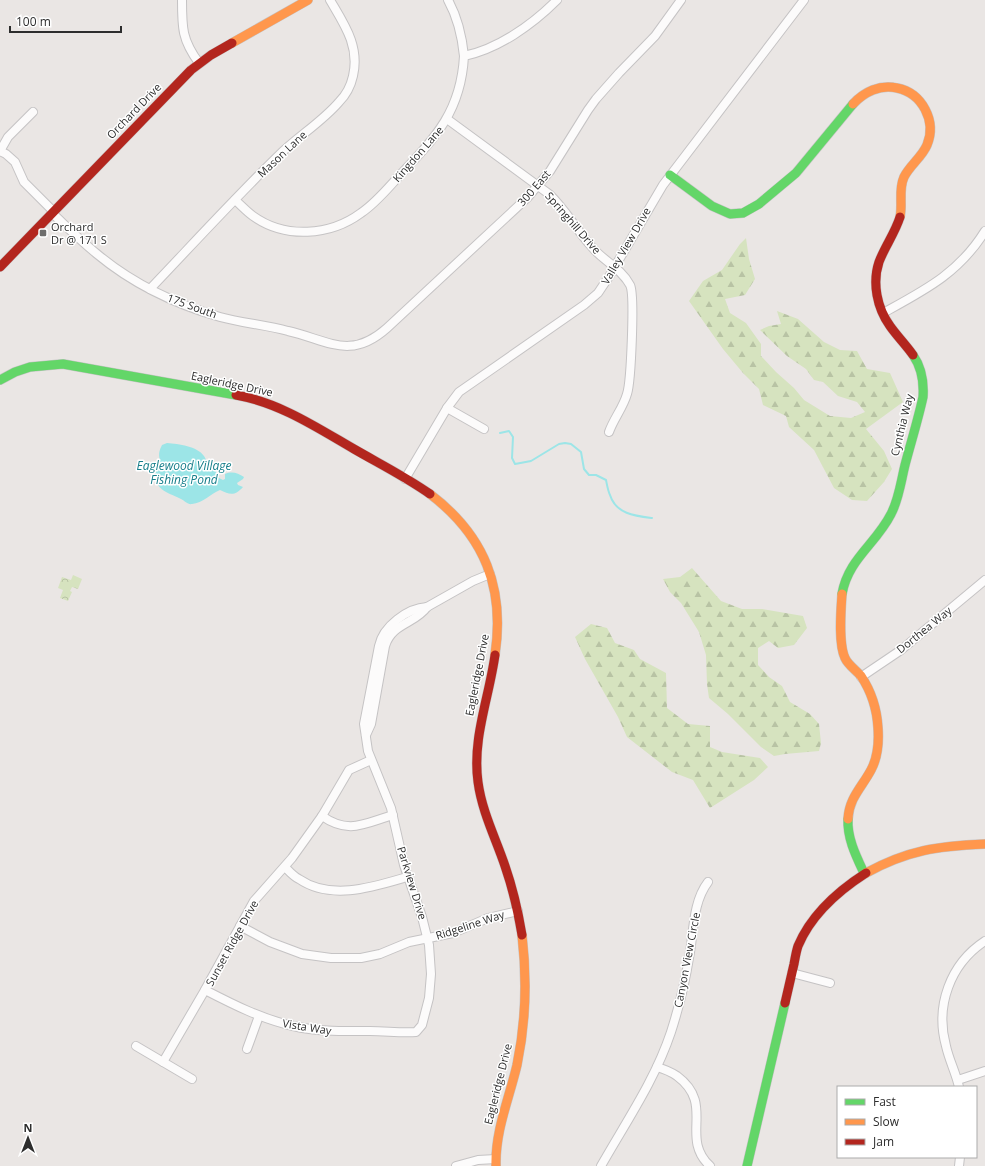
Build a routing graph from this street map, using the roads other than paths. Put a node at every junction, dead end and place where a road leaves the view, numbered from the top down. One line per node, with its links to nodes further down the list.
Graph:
1 (182, 0): 9 (street)
2 (308, 0): 9 (main road, Orchard Drive)
3 (330, 0): 15 (street, Mason Lane)
4 (448, 0): 8 (street, Kingdon Lane)
5 (556, 0): 8 (street)
6 (681, 0): 14 (street, 300 East)
7 (804, 0): 13 (street, Valley View Drive)
8 (464, 56): 11 (street, Kingdon Lane)
9 (198, 64): 16 (main road, Orchard Drive)
10 (33, 112): 12 (street)
11 (447, 119): 14 (street, Springhill Drive); 15 (street, Kingdon Lane)
12 (0, 151): 16 (street, 175 South)
13 (670, 175): 19 (street, Valley View Drive); 21 (main road, Cynthia Way)
14 (538, 185): 19 (street, Springhill Drive); 22 (street, 300 East)
15 (235, 200): 20 (street, Mason Lane)
16 (53, 213): 18 (main road, Orchard Drive); 20 (street, 175 South)
17 (985, 231): 21 (street)
18 (0, 267)
19 (615, 268): 24 (street, Valley View Drive); 26 (street, Springhill Drive)
20 (150, 289): 22 (street, 175 South)
21 (883, 313): 30 (main road, Cynthia Way)
22 (356, 346)
23 (0, 380): 27 (main road, Eagleridge Drive)
24 (447, 408): 25 (street); 27 (street, Valley View Drive)
25 (484, 429)
26 (608, 432)
27 (405, 479): 28 (main road, Eagleridge Drive)
28 (490, 574): 31 (street, Parkview Drive); 39 (main road, Eagleridge Drive)
29 (985, 580): 30 (street, Dorthea Way)
30 (861, 677): 36 (main road, Cynthia Way)
31 (371, 760): 32 (street, Parkview Drive); 33 (street, Sunset Ridge Drive)
32 (393, 815): 33 (street); 37 (street, Parkview Drive)
33 (322, 816): 35 (street, Sunset Ridge Drive)
34 (985, 844): 36 (main road)
35 (285, 867): 37 (street); 40 (street, Sunset Ridge Drive)
36 (864, 872): 43 (main road)
37 (408, 877): 41 (street, Parkview Drive)
38 (708, 882): 51 (street, Canyon View Circle)
39 (518, 911): 41 (street, Ridgeline Way); 55 (main road, Eagleridge Drive)
40 (240, 926): 41 (street, Ridgeline Way); 45 (street, Sunset Ridge Drive)
41 (428, 938): 47 (street, Parkview Drive)
42 (985, 941): 54 (street)
43 (792, 973): 44 (street); 59 (main road)
44 (830, 983)
45 (205, 990): 46 (street, Vista Way); 50 (street, Sunset Ridge Drive)
46 (259, 1016): 47 (street, Vista Way); 49 (street)
47 (416, 1032)
48 (136, 1046): 50 (street)
49 (247, 1049)
50 (163, 1062): 53 (street)
51 (657, 1066): 57 (street, Canyon View Circle); 58 (street)
52 (985, 1071): 54 (street)
53 (192, 1079)
54 (959, 1084)
55 (496, 1163): 56 (street)
56 (456, 1166)
57 (601, 1166)
58 (710, 1166)
59 (747, 1166)

